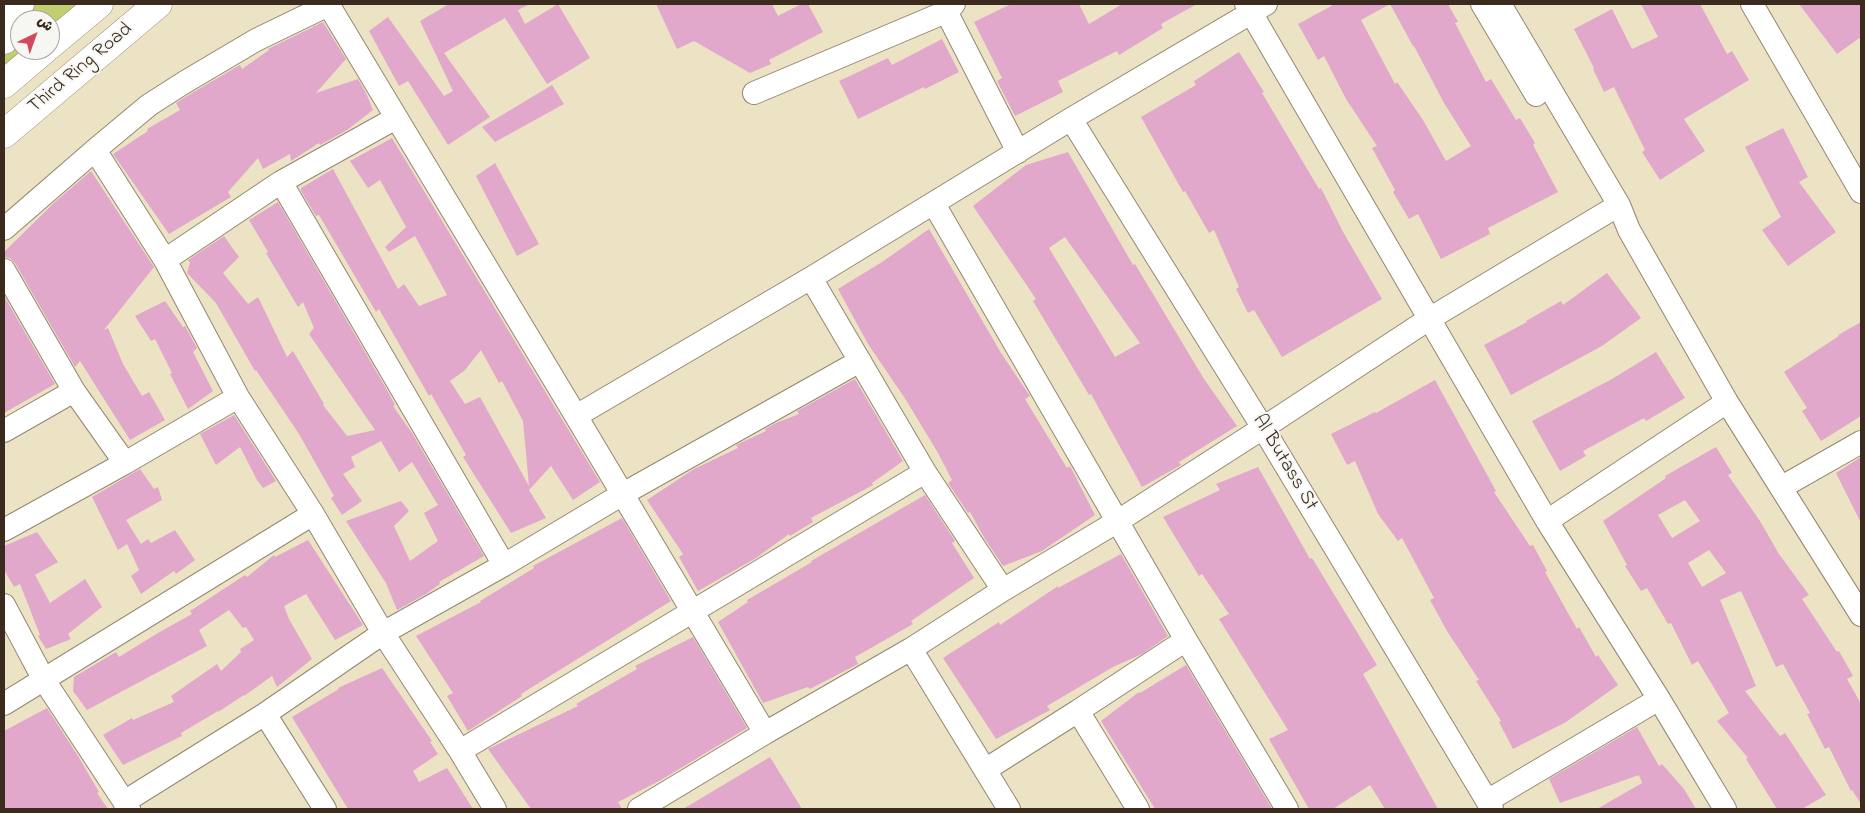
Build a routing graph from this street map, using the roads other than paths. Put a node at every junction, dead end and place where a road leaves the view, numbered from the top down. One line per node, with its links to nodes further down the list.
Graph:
1 (20, 4): 10 (highway)
2 (98, 4): 9 (highway, Third Ring Road)
3 (158, 4): 16 (highway, Third Ring Road)
4 (1482, 4): 23 (street)
5 (1500, 4): 23 (street)
6 (1752, 4): 19 (street)
7 (951, 7): 13 (street); 18 (street)
8 (1254, 7): 15 (street); 28 (street)
9 (60, 36)
10 (4, 40)
11 (32, 60): 12 (highway, Third Ring Road)
12 (4, 84)
13 (754, 93)
14 (396, 118): 17 (street); 20 (street); 33 (street)
15 (1072, 119): 18 (street); 34 (street, Al Butass St)
16 (4, 134)
17 (95, 150): 24 (street); 25 (street)
18 (1018, 152): 22 (street)
19 (1855, 164): 21 (street)
20 (281, 182): 25 (street); 45 (street)
21 (1861, 192)
22 (934, 204): 27 (street); 43 (street)
23 (1613, 209): 28 (street); 32 (street)
24 (4, 229)
25 (165, 260): 31 (street)
26 (4, 270): 30 (street)
27 (811, 278): 29 (street); 33 (street)
28 (1430, 319): 34 (street); 42 (street)
29 (860, 361): 38 (street); 40 (street)
30 (74, 391): 35 (street); 37 (street)
31 (238, 398): 37 (street); 41 (street)
32 (1727, 402): 39 (street); 42 (street)
33 (576, 416): 40 (street)
34 (1263, 428): 43 (street); 62 (street, Al Butass St)
35 (4, 431)
36 (1861, 442): 39 (street)
37 (125, 463): 44 (street)
38 (925, 472): 46 (street); 48 (street)
39 (1782, 487): 49 (street)
40 (621, 495): 45 (street); 48 (street)
41 (313, 514): 50 (street); 53 (street)
42 (1547, 520): 54 (street)
43 (1118, 521): 46 (street); 51 (street)
44 (4, 530)
45 (504, 565): 50 (street)
46 (1003, 590): 52 (street)
47 (4, 605): 53 (street)
48 (692, 610): 58 (street); 59 (street)
49 (1861, 615)
50 (383, 633): 57 (street); 59 (street)
51 (1186, 640): 56 (street); 68 (street)
52 (911, 650): 58 (street); 60 (street)
53 (44, 680): 55 (street); 61 (street)
54 (1658, 700): 62 (street); 69 (street)
55 (4, 704)
56 (1078, 711): 60 (street); 67 (street)
57 (265, 714): 61 (street); 63 (street)
58 (765, 734): 65 (street)
59 (460, 751): 64 (street)
60 (985, 770): 66 (street)
61 (126, 805)
62 (1490, 805)
63 (325, 809)
64 (495, 809)
65 (639, 809)
66 (1009, 809)
67 (1138, 809)
68 (1287, 809)
69 (1725, 809)

